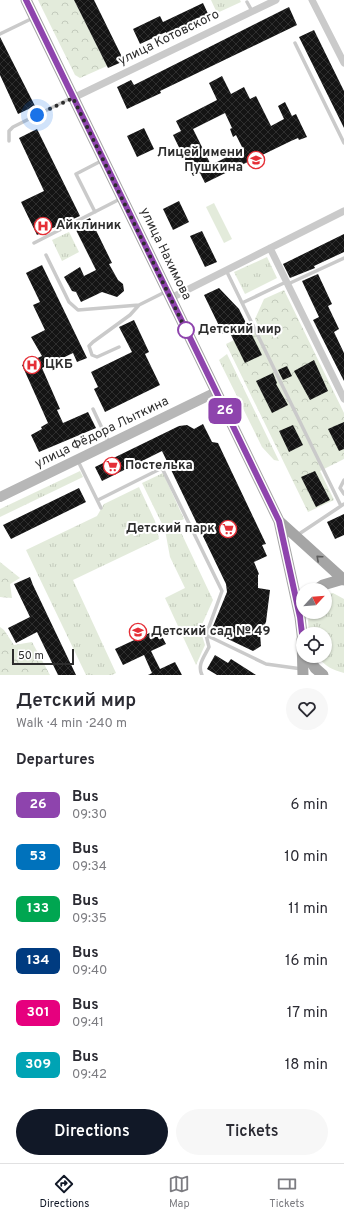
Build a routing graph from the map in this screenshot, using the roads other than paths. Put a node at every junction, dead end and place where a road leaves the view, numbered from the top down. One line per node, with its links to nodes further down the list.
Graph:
1 (26, 0): 6 (main road, улица Нахимова)
2 (276, 0): 5 (street, улица Котовского)
3 (312, 0): 9 (street)
4 (247, 2): 5 (lane)
5 (252, 12): 10 (street, улица Котовского)
6 (34, 17): 7 (lane); 10 (main road, улица Нахимова)
7 (0, 34)
8 (295, 43): 12 (lane)
9 (344, 63)
10 (73, 98): 11 (lane); 13 (main road, улица Нахимова)
11 (9, 141)
12 (344, 143)
13 (103, 160): 14 (main road, улица Нахимова); 16 (lane)
14 (122, 198): 16 (lane); 23 (main road, улица Нахимова)
15 (344, 211): 18 (street)
16 (95, 212): 17 (lane)
17 (34, 243)
18 (270, 248): 21 (street); 22 (street)
19 (46, 255): 25 (lane)
20 (344, 258): 22 (lane)
21 (226, 270): 23 (street); 24 (lane)
22 (287, 283): 24 (lane); 28 (street)
23 (169, 295): 25 (lane); 27 (main road, улица Нахимова)
24 (242, 304): 36 (lane)
25 (139, 305): 26 (lane)
26 (119, 347)
27 (216, 392): 30 (street, улица Фёдора Лыткина); 38 (main road, улица Нахимова)
28 (344, 399)
29 (93, 409): 30 (lane)
30 (110, 444): 31 (street, улица Фёдора Лыткина)
31 (78, 460): 34 (street, улица Фёдора Лыткина); 35 (lane)
32 (344, 480): 33 (lane)
33 (344, 494)
34 (0, 497)
35 (98, 500): 37 (lane); 43 (lane)
36 (343, 505): 39 (lane)
37 (101, 508)
38 (279, 521): 39 (main road, улица Нахимова); 42 (main road, улица Нахимова)
39 (295, 536): 40 (main road, улица Нахимова, one-way to 39)
40 (344, 579): 41 (main road)
41 (329, 583)
42 (296, 591)
43 (206, 635): 45 (lane); 46 (lane)
44 (312, 663): 47 (main road)
45 (303, 672)
46 (202, 675)
47 (323, 675)

